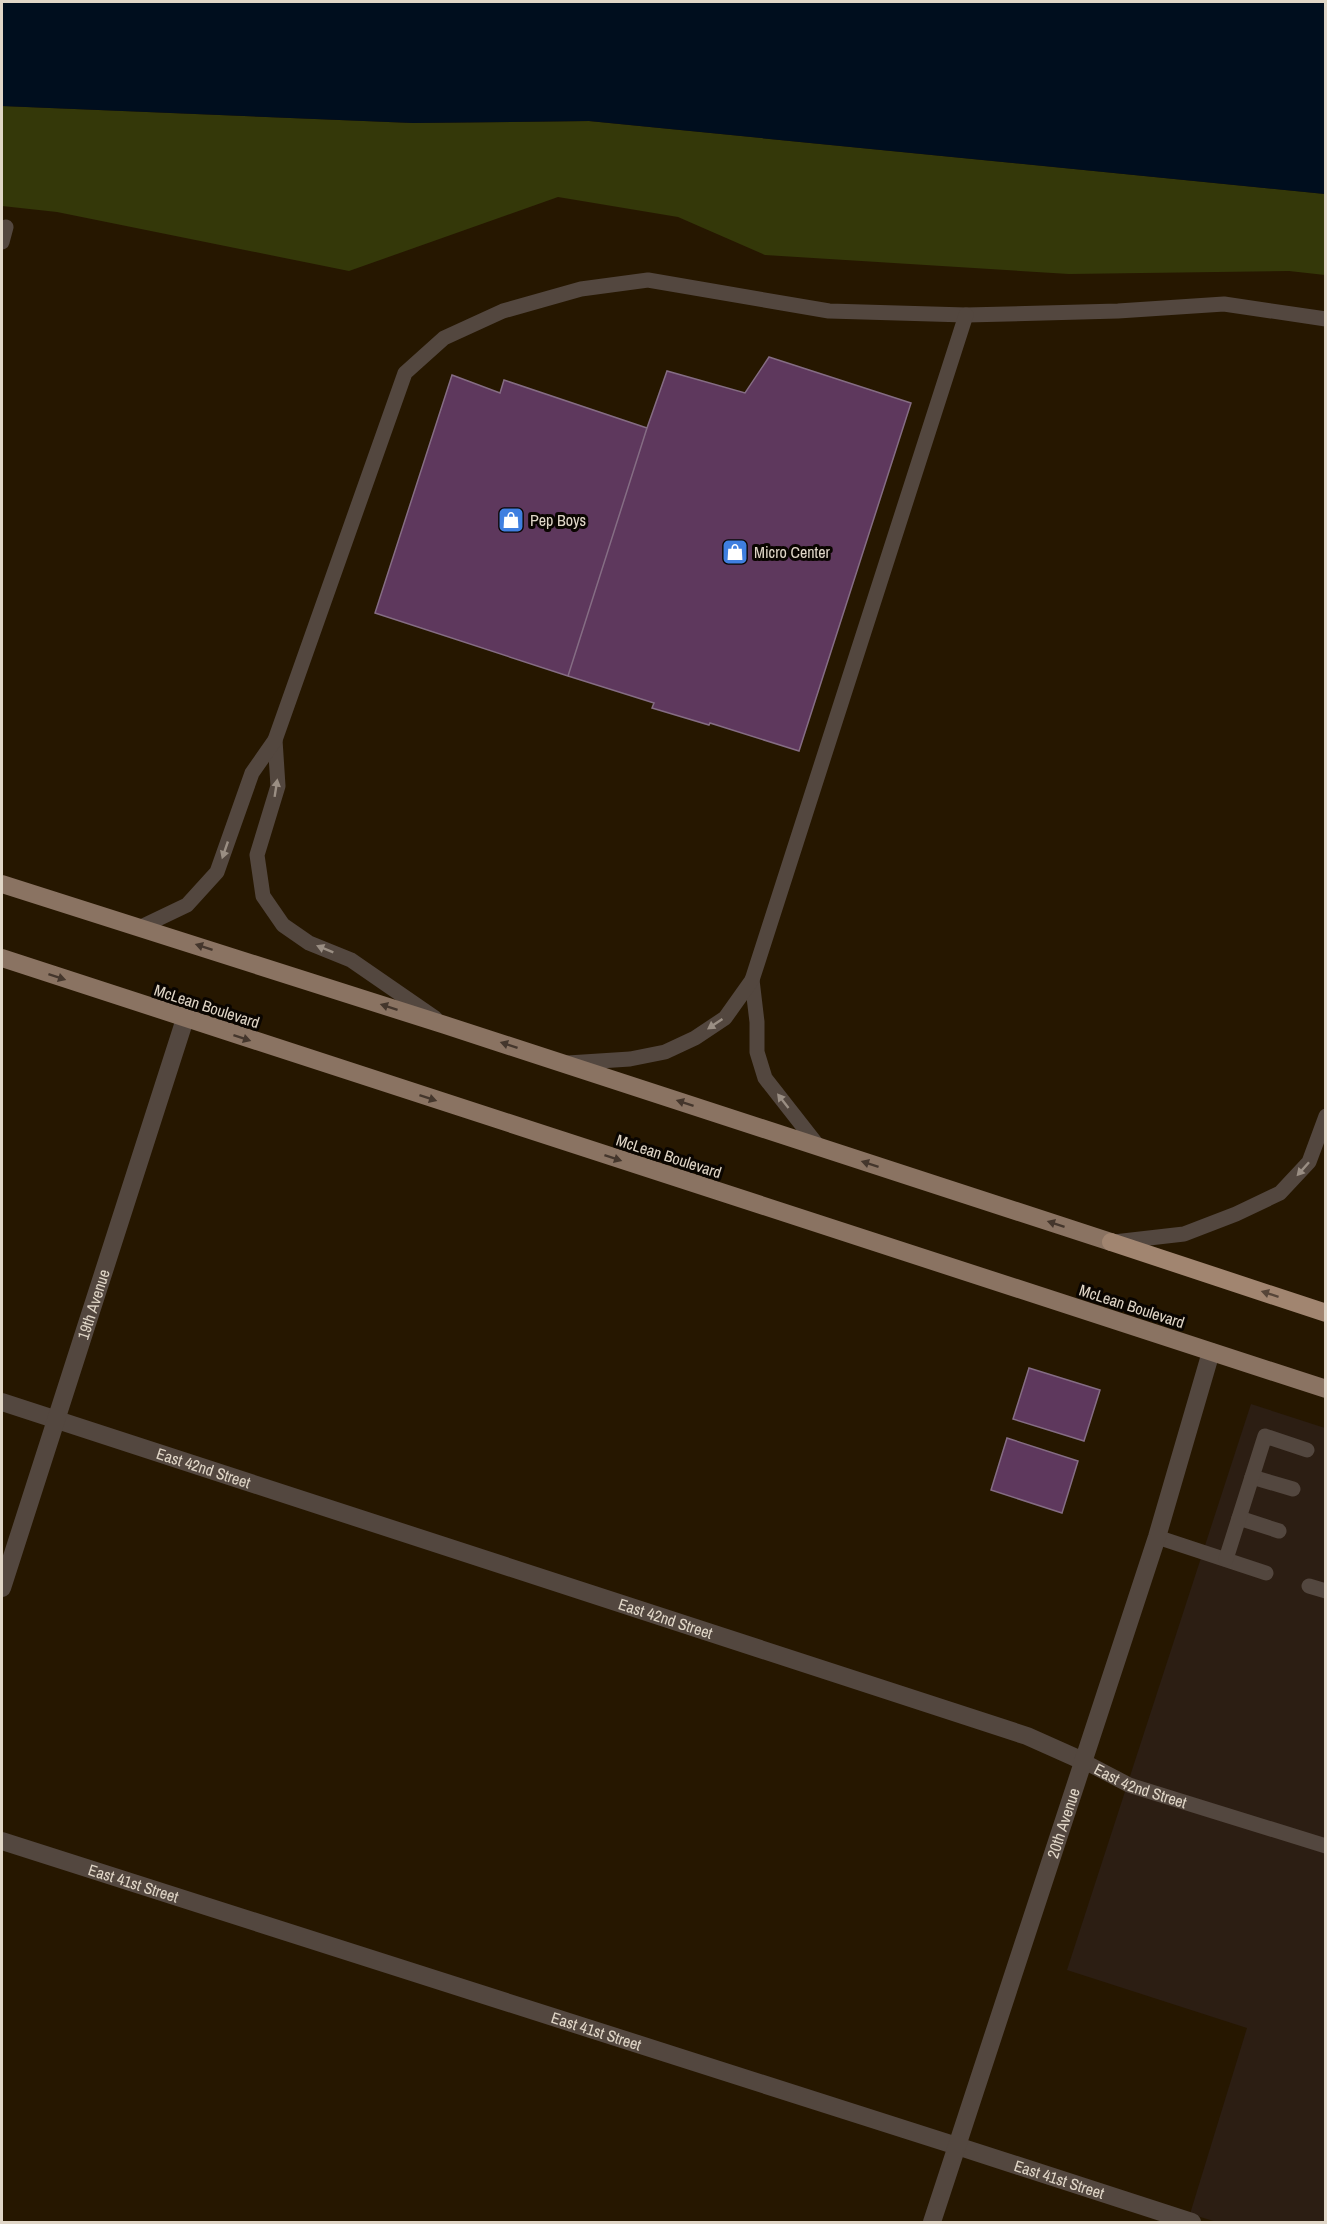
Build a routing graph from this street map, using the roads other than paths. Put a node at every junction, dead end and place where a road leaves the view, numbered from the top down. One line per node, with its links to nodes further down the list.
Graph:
1 (966, 315): 2 (lane); 3 (lane); 7 (lane)
2 (1326, 319)
3 (275, 740): 5 (lane, one-way to 5); 9 (lane, one-way to 3)
4 (2, 884): 5 (main road)
5 (141, 927): 9 (main road, one-way to 5)
6 (2, 958): 8 (main road, McLean Boulevard, one-way to 8)
7 (752, 980): 10 (lane, one-way to 10); 12 (lane, one-way to 7)
8 (185, 1019): 15 (main road, McLean Boulevard, one-way to 15); 18 (street, 19th Avenue)
9 (445, 1025): 10 (main road, one-way to 9)
10 (565, 1064): 12 (main road, one-way to 10)
11 (1326, 1116): 13 (lane, one-way to 13)
12 (819, 1147): 13 (main road, one-way to 12)
13 (1111, 1242): 14 (highway, one-way to 13)
14 (1326, 1313)
15 (1212, 1352): 16 (main road, McLean Boulevard); 24 (street, 20th Avenue)
16 (1326, 1389)
17 (2, 1402): 18 (street, East 42nd Street)
18 (56, 1419): 28 (street, 19th Avenue); 30 (street, East 42nd Street)
19 (1307, 1450): 20 (lane)
20 (1252, 1477): 21 (lane); 22 (lane)
21 (1293, 1489)
22 (1239, 1518): 23 (lane); 25 (lane)
23 (1279, 1531)
24 (1157, 1537): 25 (lane); 30 (street, 20th Avenue)
25 (1226, 1559): 26 (lane)
26 (1266, 1573)
27 (1309, 1586): 29 (lane)
28 (2, 1588)
29 (1326, 1591)
30 (1083, 1761): 32 (lane, East 42nd Street); 33 (street, 20th Avenue)
31 (2, 1841): 33 (street, East 41st Street)
32 (1326, 1846)
33 (957, 2146): 34 (street, 20th Avenue); 35 (street, East 41st Street)
34 (933, 2223)
35 (1192, 2223)

